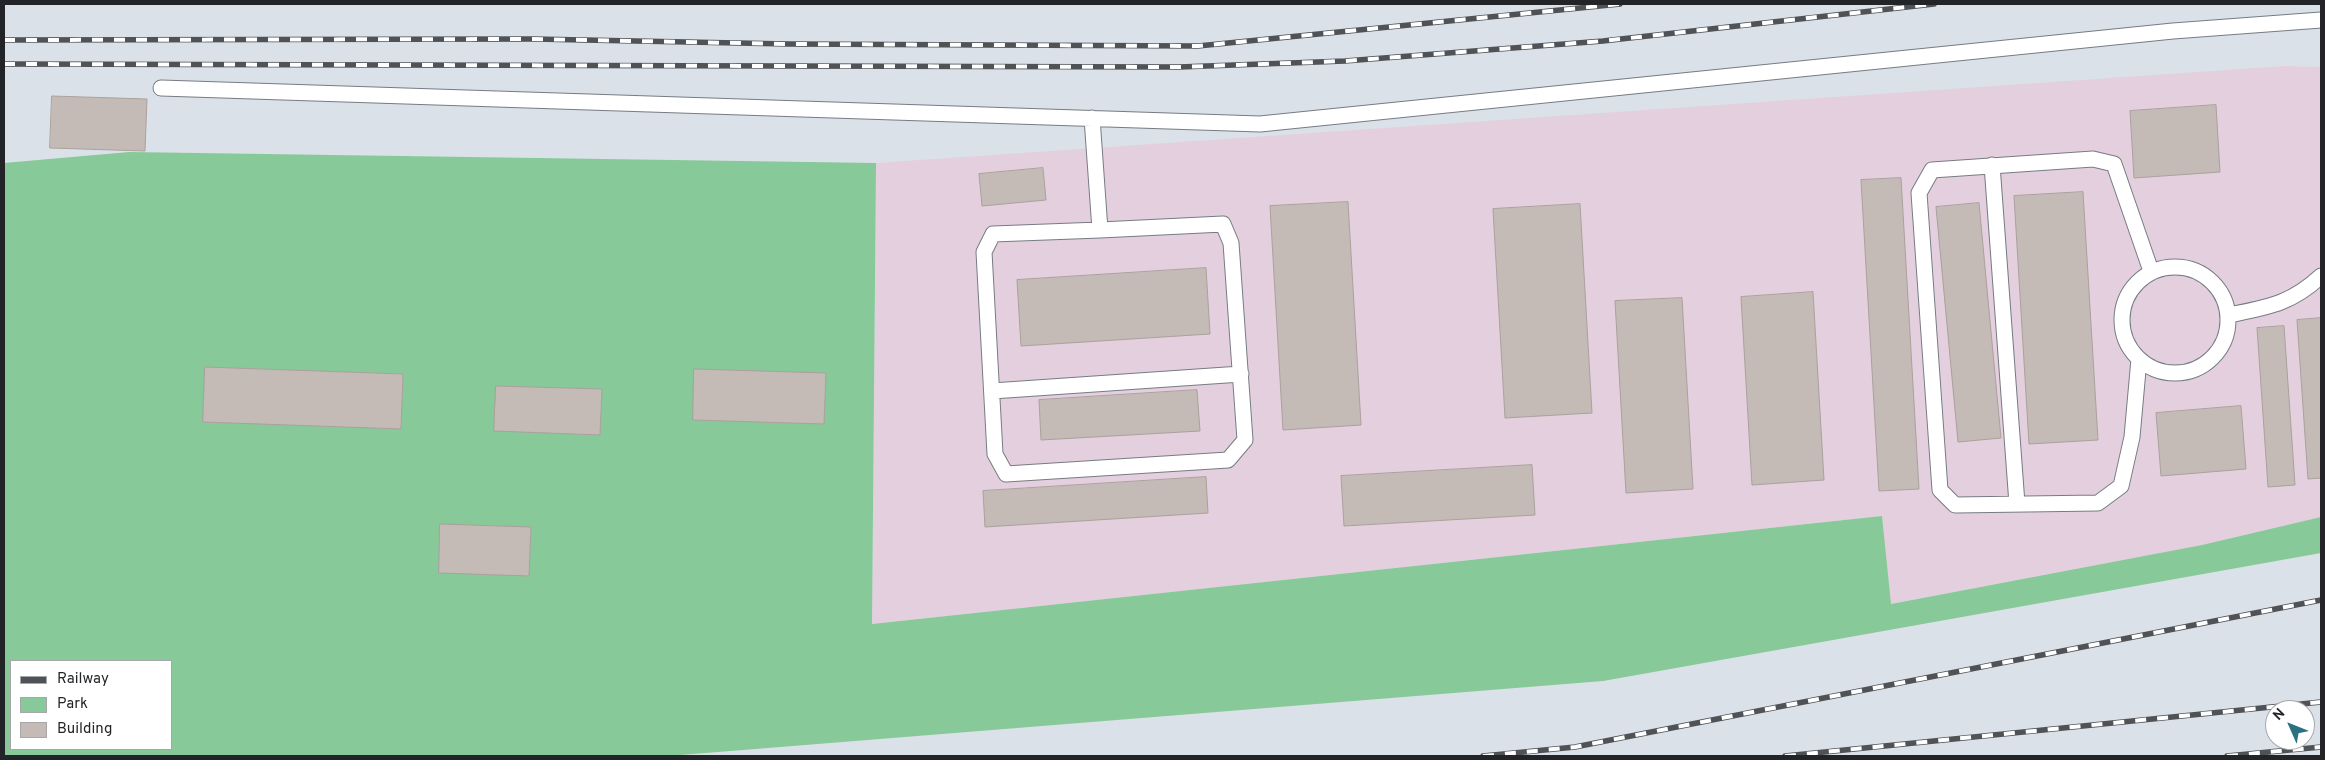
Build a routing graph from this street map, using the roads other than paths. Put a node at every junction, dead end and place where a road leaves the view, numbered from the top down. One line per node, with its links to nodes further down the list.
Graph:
1 (2321, 20): 3 (lane)
2 (161, 88): 3 (lane)
3 (1092, 118): 5 (lane)
4 (1992, 166): 6 (lane); 12 (lane); 12 (lane)
5 (1100, 230): 10 (lane); 11 (lane)
6 (2151, 272): 8 (lane); 9 (lane)
7 (2321, 276): 8 (lane)
8 (2229, 314): 9 (lane)
9 (2139, 359): 12 (lane)
10 (1241, 374): 11 (lane); 11 (lane)
11 (992, 391)
12 (2017, 504)

